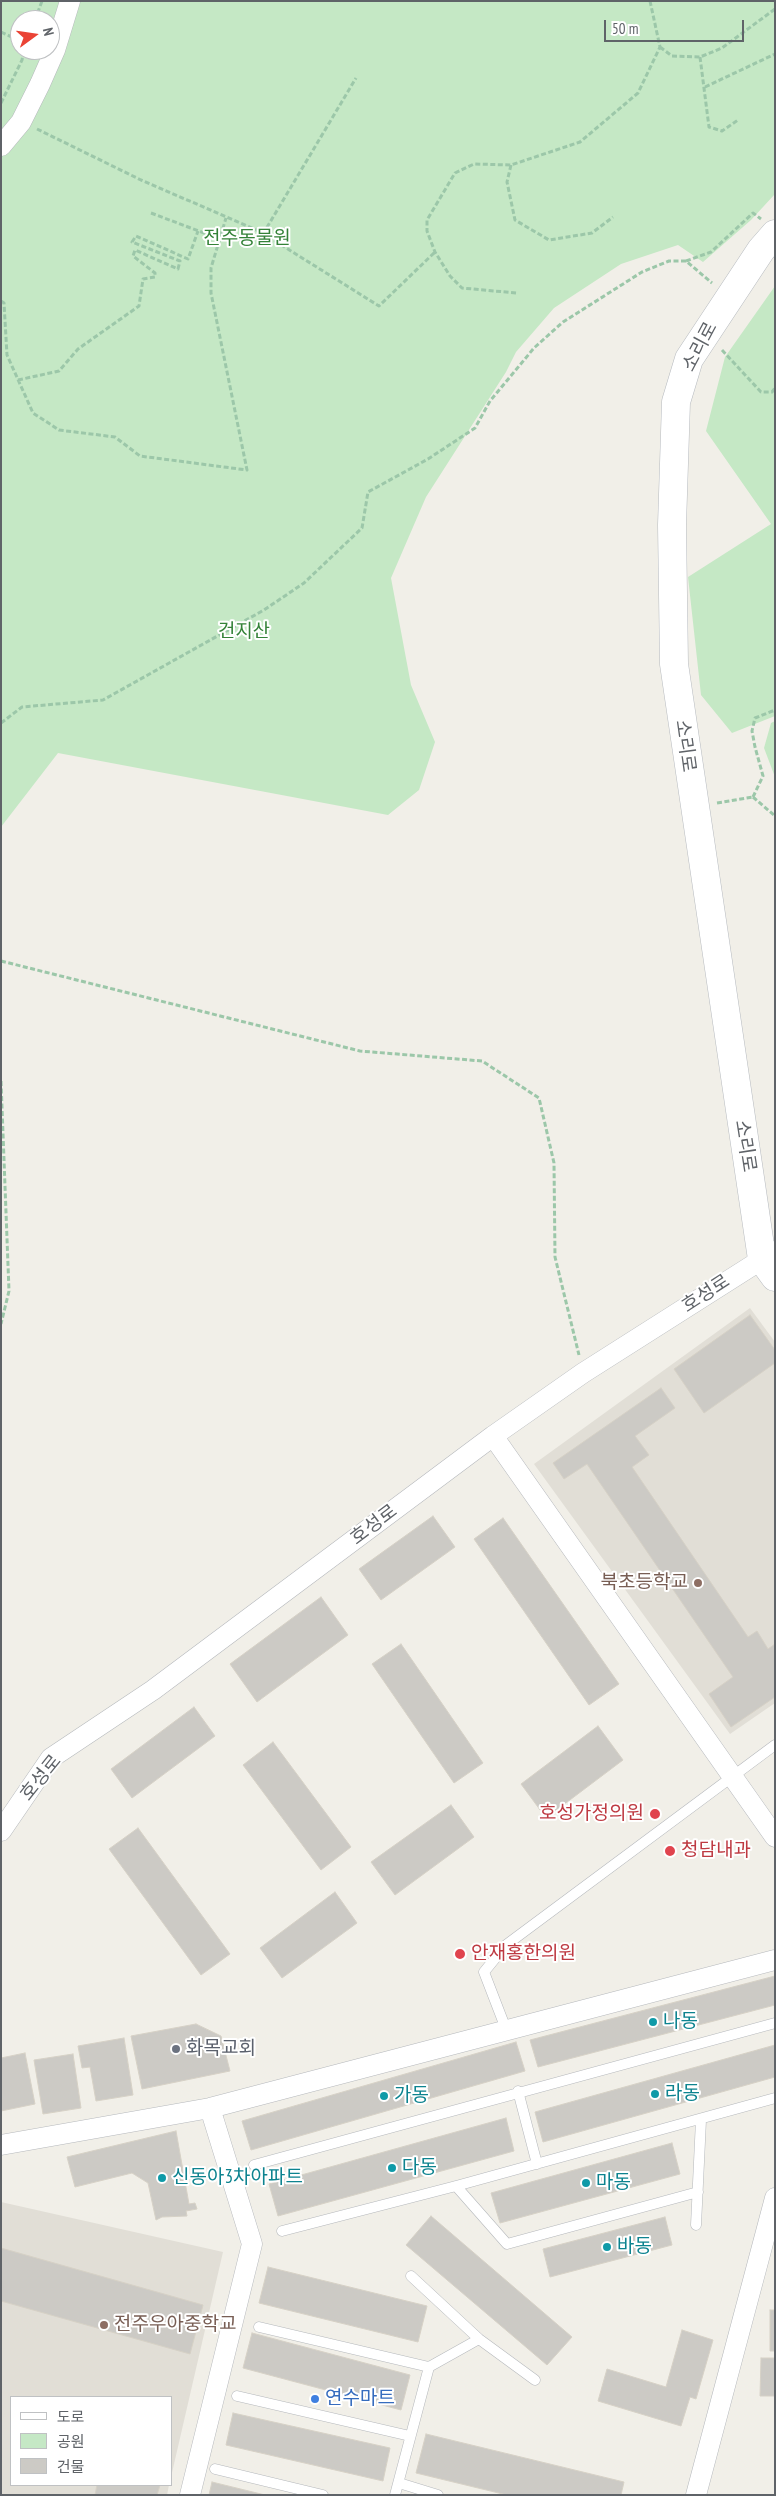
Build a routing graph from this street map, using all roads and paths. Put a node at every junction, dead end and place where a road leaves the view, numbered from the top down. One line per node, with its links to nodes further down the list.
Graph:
1 (70, 1): 12 (street)
2 (650, 1): 4 (path)
3 (775, 9): 6 (path)
4 (660, 47): 6 (path); 14 (path)
5 (775, 54): 9 (path)
6 (700, 56): 9 (path)
7 (22, 60): 10 (path)
8 (356, 78): 20 (path)
9 (705, 87): 11 (path)
10 (1, 103)
11 (738, 120)
12 (21, 122): 13 (street); 18 (path)
13 (1, 146)
14 (510, 166): 17 (path); 23 (path)
15 (753, 213): 24 (path)
16 (151, 214): 19 (path)
17 (613, 217)
18 (226, 218): 20 (path); 22 (path)
19 (198, 231): 22 (path); 29 (path)
20 (264, 234): 23 (path)
21 (775, 234): 28 (street, 소리로)
22 (220, 239): 29 (path)
23 (435, 252): 26 (path)
24 (686, 261): 25 (path); 32 (path)
25 (719, 288)
26 (516, 293)
27 (1, 301): 29 (path)
28 (705, 332): 30 (path); 34 (street, 소리로)
29 (18, 380)
30 (775, 388)
31 (775, 710): 33 (path)
32 (1, 723)
33 (754, 796): 34 (path); 35 (path)
34 (693, 803): 38 (street, 소리로)
35 (775, 816)
36 (1, 961): 40 (path)
37 (1, 1081): 39 (path)
38 (770, 1262): 40 (street, 호성로)
39 (1, 1324)
40 (583, 1373): 41 (street, 호성로)
41 (493, 1436): 43 (street); 44 (street, 호성로)
42 (775, 1745): 43 (lane)
43 (732, 1776): 45 (street); 48 (lane)
44 (1, 1831)
45 (775, 1837)
46 (775, 1960): 48 (street)
47 (775, 2023): 49 (lane)
48 (506, 2029): 51 (street)
49 (518, 2091): 54 (lane); 55 (lane)
50 (775, 2098): 52 (lane)
51 (210, 2108): 53 (street); 70 (street)
52 (701, 2120): 54 (lane); 57 (lane)
53 (1, 2145)
54 (537, 2164): 56 (lane)
55 (254, 2165)
56 (456, 2186): 57 (lane); 60 (lane)
57 (698, 2192): 59 (lane)
58 (775, 2198): 74 (street)
59 (696, 2224)
60 (282, 2231)
61 (412, 2276): 63 (lane)
62 (259, 2327): 64 (lane)
63 (479, 2338): 64 (lane); 65 (lane)
64 (429, 2367): 67 (lane)
65 (535, 2380)
66 (237, 2396): 67 (lane)
67 (410, 2436): 69 (lane)
68 (215, 2469): 71 (lane)
69 (399, 2483): 72 (lane); 73 (lane)
70 (190, 2495)
71 (323, 2495)
72 (395, 2495)
73 (438, 2495)
74 (696, 2495)

